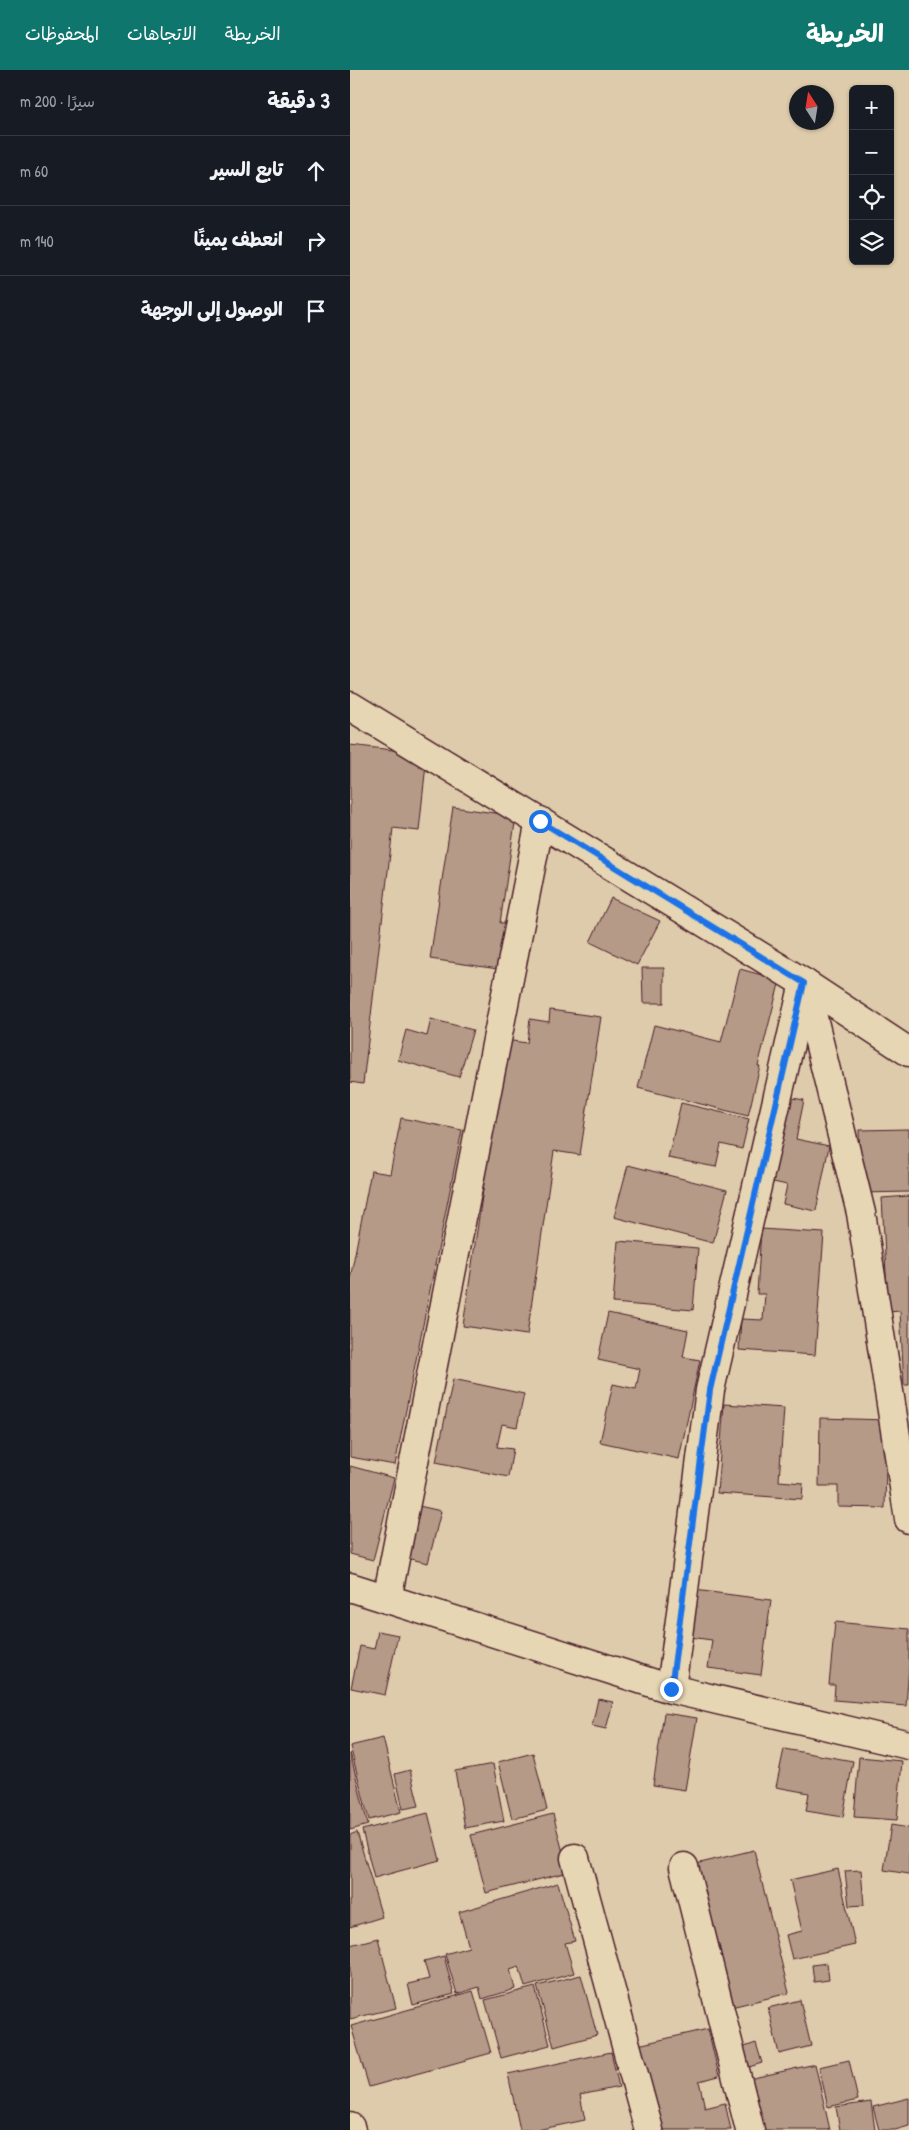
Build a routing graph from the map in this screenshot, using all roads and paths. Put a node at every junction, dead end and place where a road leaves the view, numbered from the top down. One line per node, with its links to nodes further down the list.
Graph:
1 (350, 706): 2 (street)
2 (540, 821): 3 (street); 7 (street)
3 (804, 983): 4 (street); 5 (street); 8 (street)
4 (909, 1052)
5 (909, 1519)
6 (350, 1587): 7 (street)
7 (387, 1599): 8 (street)
8 (671, 1689): 9 (street)
9 (909, 1745)
10 (575, 1858): 12 (street)
11 (684, 1867): 13 (street)
12 (649, 2130)
13 (750, 2130)

